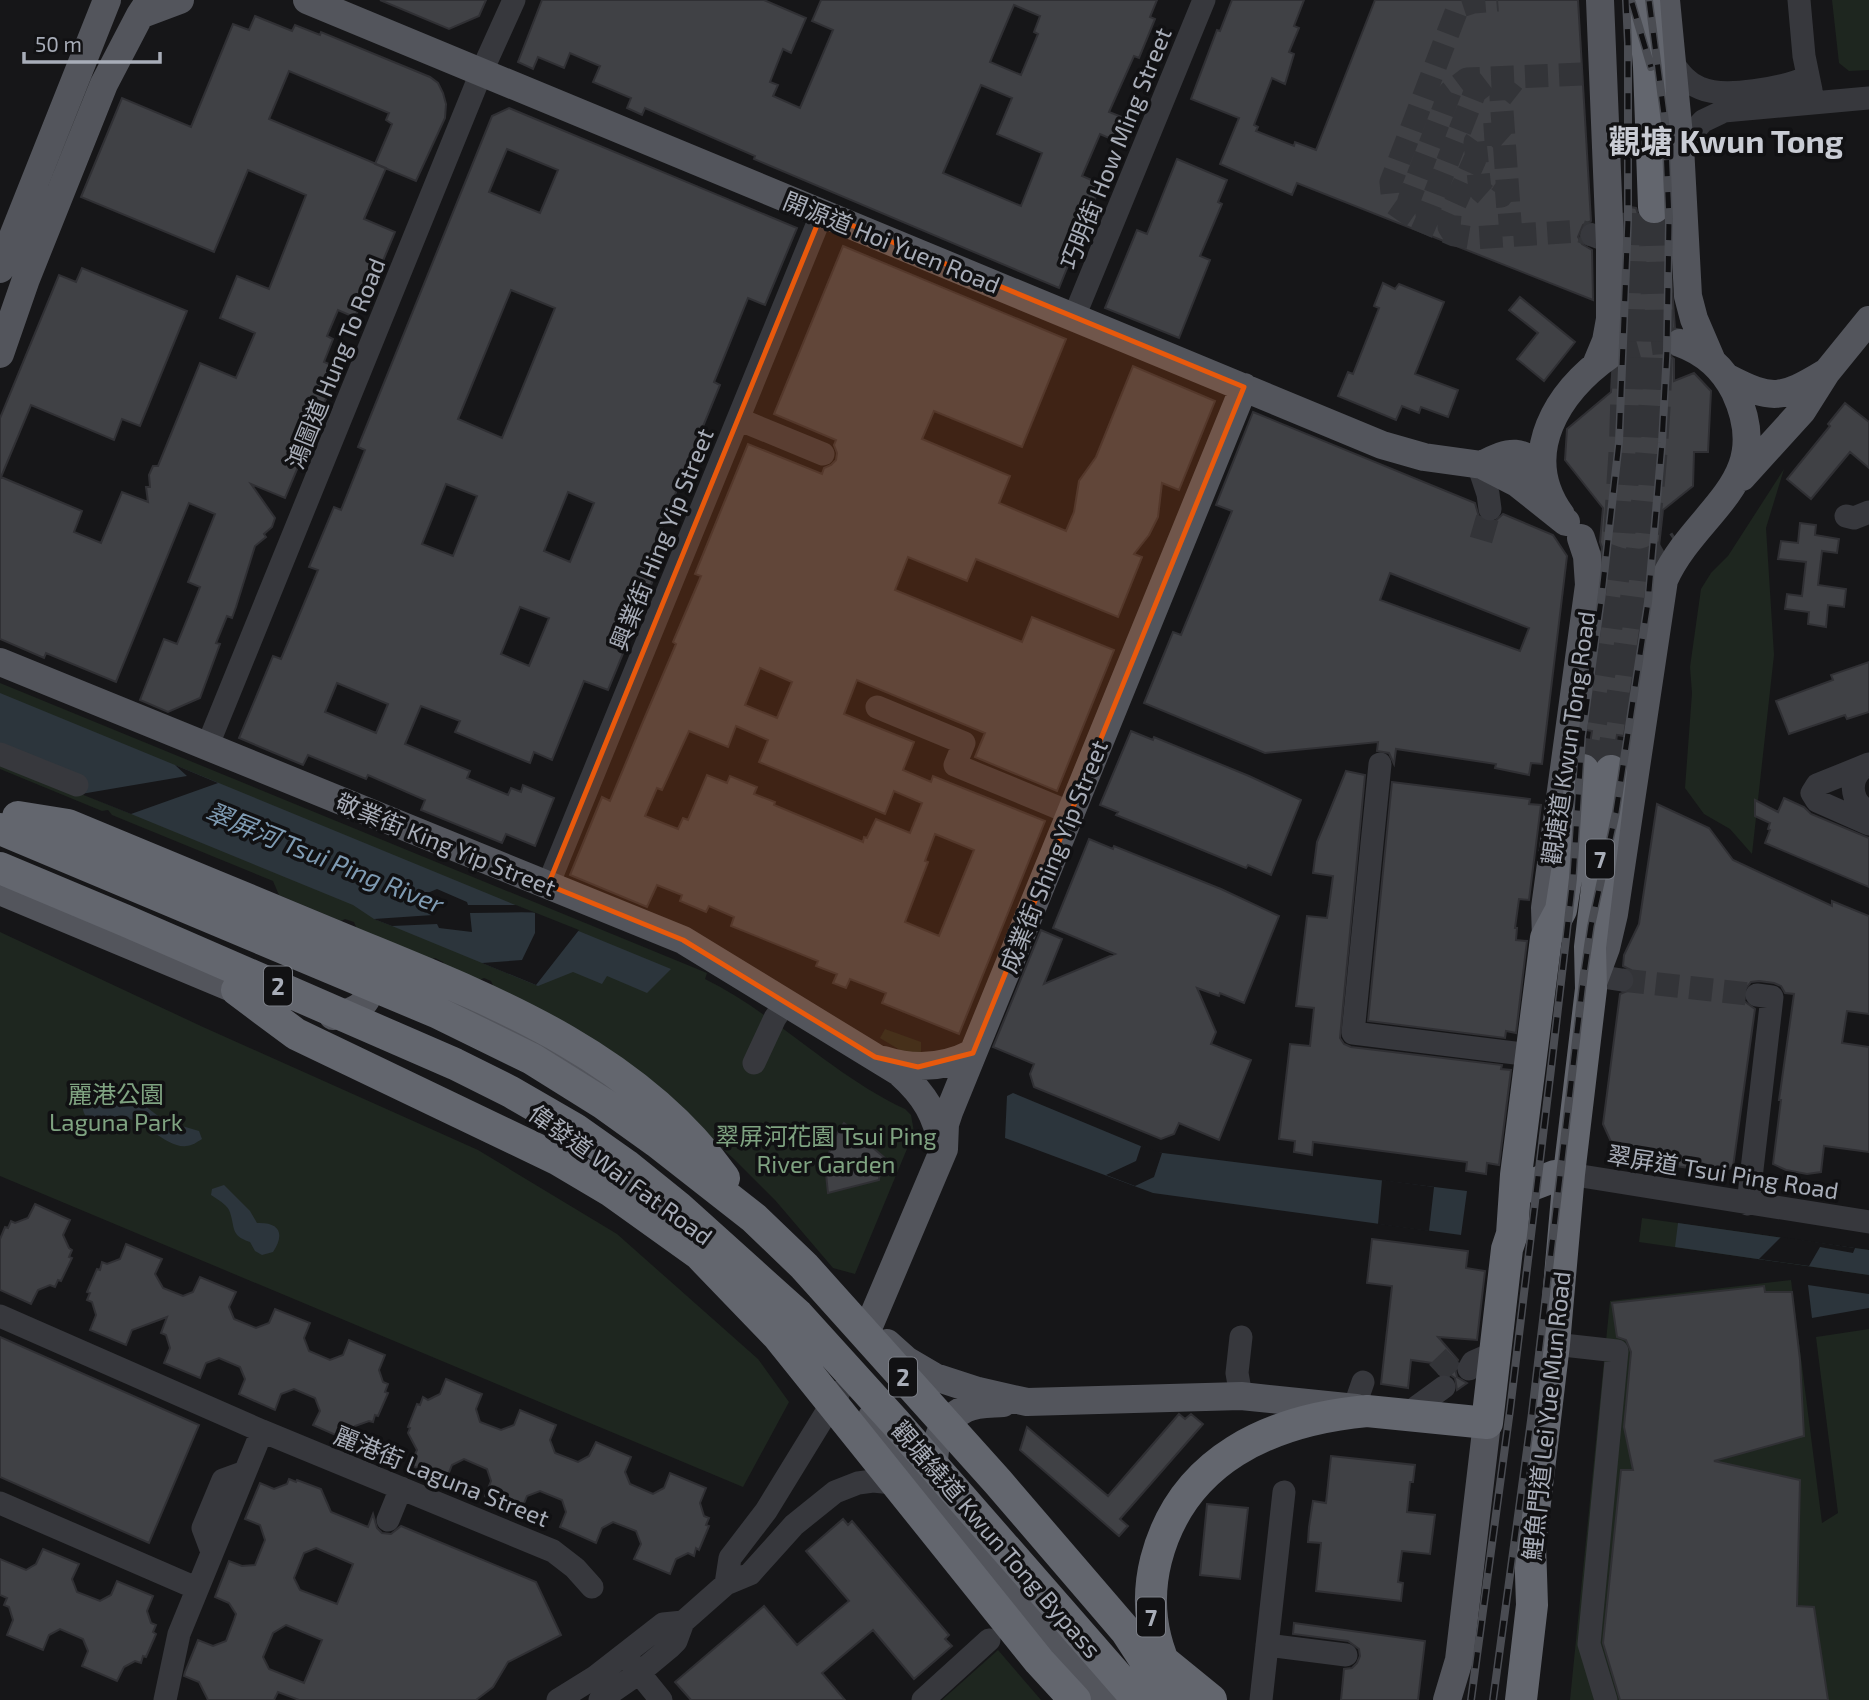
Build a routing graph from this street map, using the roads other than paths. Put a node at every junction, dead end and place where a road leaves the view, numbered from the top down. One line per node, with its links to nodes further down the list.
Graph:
1 (107, 0): 21 (main road)
2 (180, 0): 12 (main road)
3 (286, 0): 13 (main road)
4 (307, 0): 13 (main road, 開源道 Hoi Yuen Road)
5 (514, 0): 15 (street, 鴻圖道 Hung To Road)
6 (1204, 0): 25 (street, 巧明街 How Ming Street)
7 (1600, 0): 35 (main road, 觀塘道 Kwun Tong Road)
8 (1625, 0): 9 (highway)
9 (1644, 0)
10 (1666, 0): 14 (main road, 觀塘道 Kwun Tong Road)
11 (1799, 0): 16 (street)
12 (145, 7): 23 (main road)
13 (338, 15): 15 (main road, 開源道 Hoi Yuen Road)
14 (1672, 62): 16 (street); 19 (main road, 觀塘道 Kwun Tong Road)
15 (481, 73): 20 (main road, 開源道 Hoi Yuen Road); 43 (street, 鴻圖道 Hung To Road)
16 (1808, 77): 18 (street)
17 (1869, 98): 18 (street)
18 (1814, 104): 19 (street)
19 (1680, 146): 29 (main road, 觀塘道 Kwun Tong Road)
20 (822, 212): 25 (main road, 開源道 Hoi Yuen Road); 32 (street, 興業街 Hing Yip Street)
21 (11, 220): 22 (main road)
22 (0, 266): 23 (street)
23 (26, 279): 24 (main road)
24 (8, 306): 28 (main road)
25 (1074, 317): 31 (main road, 開源道 Hoi Yuen Road)
26 (1869, 320): 30 (main road)
27 (1680, 343): 29 (main road)
28 (0, 354)
29 (1720, 369): 30 (main road); 36 (main road, 觀塘道 Kwun Tong Road)
30 (1826, 373): 36 (main road)
31 (1244, 387): 34 (main road, 開源道 Hoi Yuen Road); 49 (main road, 成業街 Shing Yip Street)
32 (738, 419): 33 (street); 53 (street, 興業街 Hing Yip Street)
33 (823, 454)
34 (1480, 465): 35 (main road, 開源道 Hoi Yuen Road); 37 (street); 40 (main road, 開源道 Hoi Yuen Road)
35 (1543, 474): 40 (main road, 觀塘道 Kwun Tong Road)
36 (1734, 486): 57 (main road, 觀塘道 Kwun Tong Road)
37 (1490, 509)
38 (1869, 512): 39 (street)
39 (1846, 516)
40 (1582, 538): 55 (main road, 觀塘道 Kwun Tong Road)
41 (0, 662): 43 (main road, 敬業街 King Yip Street)
42 (877, 707): 49 (street)
43 (206, 747): 53 (main road, 敬業街 King Yip Street)
44 (0, 754): 47 (street)
45 (1380, 764): 63 (street)
46 (1869, 764): 48 (street); 51 (street)
47 (77, 785)
48 (1869, 812)
49 (1070, 813): 62 (main road, 成業街 Shing Yip Street)
50 (6, 819): 56 (main road); 71 (highway, 觀塘繞道 Kwun Tong Bypass / 2); 71 (highway)
51 (1869, 824)
52 (0, 868): 70 (highway, 觀塘繞道 Kwun Tong Bypass / 2)
53 (548, 885): 60 (main road, 敬業街 King Yip Street)
54 (0, 891): 58 (main road, 偉發道 Wai Fat Road)
55 (1546, 938): 57 (highway, 觀塘道 Kwun Tong Road / 7); 63 (highway, 觀塘道 Kwun Tong Road / 7)
56 (353, 960): 61 (main road); 75 (main road)
57 (1603, 982): 67 (highway, 觀塘道 Kwun Tong Road / 7)
58 (237, 990): 61 (main road, 偉發道 Wai Fat Road); 73 (highway)
59 (1765, 996): 69 (street)
60 (786, 1002): 64 (main road, 敬業街 King Yip Street); 65 (street)
61 (333, 1016): 78 (main road, 偉發道 Wai Fat Road)
62 (973, 1053): 64 (main road, 敬業街 King Yip Street); 66 (main road, 成業街 Shing Yip Street)
63 (1531, 1055): 68 (highway, 觀塘道 Kwun Tong Road / 7)
64 (875, 1057): 66 (main road, 敬業街 King Yip Street)
65 (754, 1063)
66 (944, 1150): 75 (main road, 成業街 Shing Yip Street)
67 (1569, 1174): 68 (highway); 69 (street, 翠屏道 Tsui Ping Road); 77 (highway, 鯉魚門道 Lei Yue Mun Road / 7)
68 (1516, 1191): 84 (highway, 7)
69 (1748, 1204): 72 (street, 翠屏道 Tsui Ping Road)
70 (678, 1207): 73 (highway); 107 (highway, 觀塘繞道 Kwun Tong Bypass / 2)
71 (754, 1218): 94 (highway, 觀塘繞道 Kwun Tong Bypass / 2)
72 (1869, 1222)
73 (699, 1254): 105 (highway)
74 (0, 1316): 85 (street, 麗港街 Laguna Street)
75 (869, 1326): 82 (main road)
76 (1241, 1337): 80 (street)
77 (1555, 1344): 112 (highway, 鯉魚門道 Lei Yue Mun Road / 7); 113 (street)
78 (845, 1383): 89 (main road, 偉發道 Wai Fat Road); 91 (street)
79 (1438, 1384): 83 (street)
80 (1241, 1396): 81 (main road); 82 (main road)
81 (1361, 1400): 83 (highway, 7); 109 (highway, 7)
82 (1027, 1402): 89 (main road)
83 (1406, 1414): 84 (highway, 7)
84 (1487, 1423): 111 (main road)
85 (262, 1431): 86 (street, 麗港街 Laguna Street); 93 (street)
86 (401, 1488): 90 (street); 92 (street, 麗港街 Laguna Street)
87 (1284, 1492): 96 (street)
88 (0, 1503): 93 (street)
89 (940, 1503): 91 (street); 106 (main road, 偉發道 Wai Fat Road)
90 (388, 1520)
91 (726, 1584): 98 (street)
92 (592, 1587)
93 (196, 1588): 100 (street)
94 (1126, 1631): 99 (highway); 108 (highway, 觀塘繞道 Kwun Tong Bypass / 2)
95 (989, 1640): 104 (street)
96 (1267, 1645): 97 (street); 110 (street)
97 (1346, 1655)
98 (632, 1664): 101 (street); 102 (street); 103 (street)
99 (1219, 1698)
100 (166, 1700)
101 (558, 1700)
102 (600, 1700)
103 (661, 1700)
104 (923, 1700)
105 (1075, 1700)
106 (1116, 1700)
107 (1138, 1700)
108 (1171, 1700)
109 (1183, 1700)
110 (1261, 1700)
111 (1447, 1700)
112 (1521, 1700)
113 (1606, 1700)

